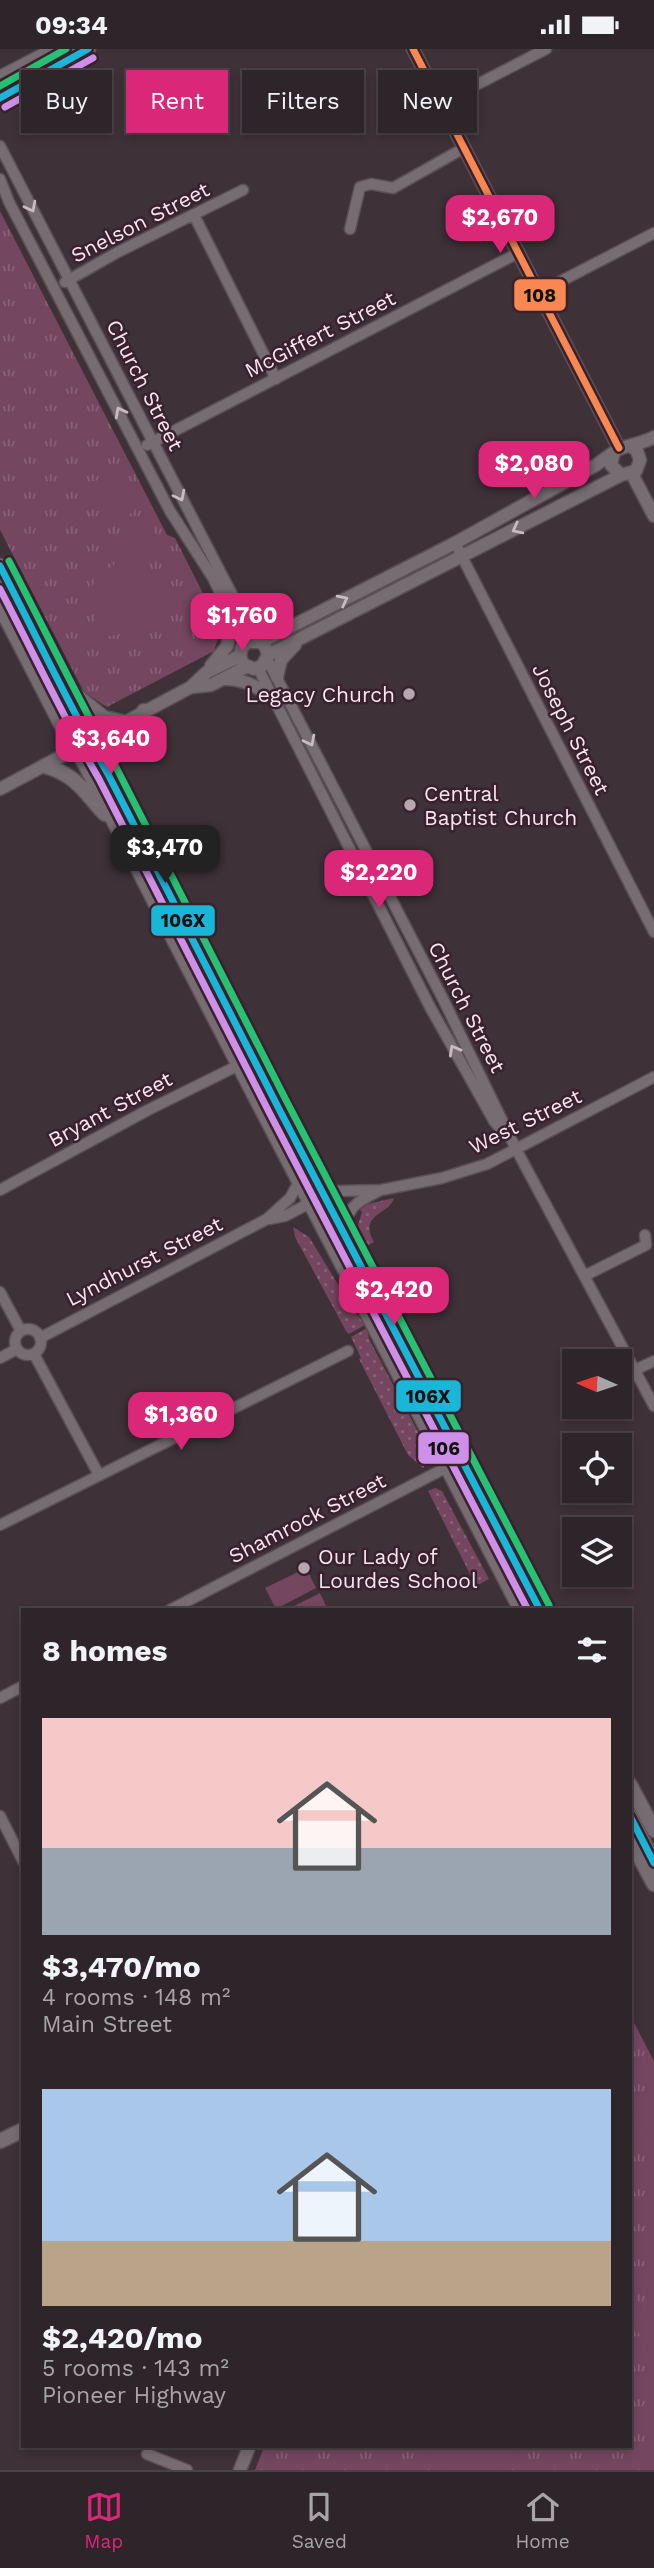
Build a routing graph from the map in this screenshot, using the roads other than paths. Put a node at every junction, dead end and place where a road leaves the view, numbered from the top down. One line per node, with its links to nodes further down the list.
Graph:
1 (56, 49): 6 (main road)
2 (88, 49): 8 (main road)
3 (413, 49): 5 (street)
4 (546, 49): 7 (street)
5 (424, 70)
6 (0, 78)
7 (477, 84)
8 (0, 97)
9 (456, 133): 11 (street)
10 (0, 146): 18 (street, Church Street, one-way to 18)
11 (464, 148): 15 (street); 17 (street)
12 (0, 179): 19 (street, Church Street)
13 (243, 190): 14 (street, Snelson Street)
14 (194, 215): 18 (street, Snelson Street); 21 (street)
15 (350, 229)
16 (654, 233): 20 (street)
17 (518, 253): 20 (street); 21 (street, McGiffert Street)
18 (69, 280): 19 (street, Snelson Street); 23 (street, Church Street)
19 (55, 288): 24 (street, Church Street, one-way to 19)
20 (538, 293): 25 (street)
21 (276, 379): 23 (street, McGiffert Street)
22 (654, 437): 25 (street)
23 (152, 442): 24 (street, McGiffert Street); 36 (street, Church Street, one-way to 36)
24 (138, 449): 36 (street, Church Street)
25 (621, 449): 27 (street); 27 (street); 29 (street)
26 (653, 458): 27 (street)
27 (631, 472): 28 (street); 30 (street, one-way to 30)
28 (654, 516)
29 (454, 543): 30 (street, Joseph Street); 32 (street)
30 (462, 558): 33 (street); 55 (street, Joseph Street)
31 (0, 566): 44 (main road)
32 (369, 587): 33 (street); 35 (street, one-way to 32)
33 (376, 601): 37 (street)
34 (0, 605): 50 (main road)
35 (321, 611): 37 (street); 38 (street)
36 (236, 613): 38 (street); 40 (street, Church Street); 41 (street)
37 (327, 625): 39 (street)
38 (273, 636): 40 (street)
39 (303, 638): 40 (street); 42 (street)
40 (255, 654): 41 (street); 42 (street, Church Street); 43 (street); 46 (street, Church Street)
41 (207, 672): 45 (street)
42 (277, 677): 59 (street, Church Street, one-way to 59)
43 (222, 679): 45 (street); 46 (street)
44 (60, 681): 48 (main road); 49 (main road)
45 (191, 687): 47 (street)
46 (271, 696): 59 (street, Church Street, one-way to 46)
47 (144, 711): 48 (street); 52 (main road)
48 (123, 722): 49 (street)
49 (89, 740): 50 (street); 52 (main road)
50 (75, 749): 51 (street); 54 (main road)
51 (45, 766): 53 (street); 54 (main road)
52 (108, 774): 58 (main road)
53 (0, 789)
54 (113, 823): 56 (main road)
55 (654, 932)
56 (239, 1065): 60 (main road); 61 (street, Bryant Street)
57 (654, 1077): 59 (street, West Street)
58 (279, 1109): 63 (main road); 64 (main road)
59 (516, 1149): 62 (street, West Street); 68 (street, Church Street)
60 (299, 1182): 64 (main road); 65 (street, Lyndhurst Street)
61 (0, 1190)
62 (381, 1190): 63 (street, West Street); 67 (street)
63 (324, 1195): 67 (main road); 69 (main road)
64 (310, 1203): 65 (street, Lyndhurst Street); 69 (main road)
65 (267, 1219): 72 (street, Lyndhurst Street)
66 (645, 1235): 68 (street)
67 (345, 1237): 73 (main road)
68 (586, 1275): 80 (street, Church Street)
69 (352, 1283): 75 (main road)
70 (0, 1293): 71 (street)
71 (21, 1331): 72 (street); 74 (street)
72 (40, 1338): 77 (street)
73 (400, 1341): 75 (main road); 82 (main road)
74 (17, 1349): 77 (street); 78 (street)
75 (386, 1349): 82 (main road)
76 (348, 1351): 83 (street)
77 (34, 1354): 83 (street)
78 (0, 1358)
79 (654, 1361): 80 (street)
80 (635, 1370): 81 (street, Church Street)
81 (654, 1406)
82 (454, 1463): 85 (street, Shamrock Street); 86 (main road); 87 (main road)
83 (99, 1475): 84 (street)
84 (0, 1525)
85 (174, 1608)
86 (520, 1608)
87 (539, 1608)
88 (21, 1687): 89 (street)
89 (0, 1698)
90 (632, 1793): 91 (main road)
91 (637, 1812): 93 (main road); 96 (main road)
92 (0, 1816): 95 (street)
93 (654, 1830)
94 (632, 1847): 97 (main road)
95 (21, 1857)
96 (654, 1863)
97 (654, 1884)
98 (21, 2131): 99 (main road)
99 (0, 2141)
100 (249, 2448): 103 (street)
101 (146, 2454): 102 (street)
102 (187, 2470)
103 (240, 2470)

